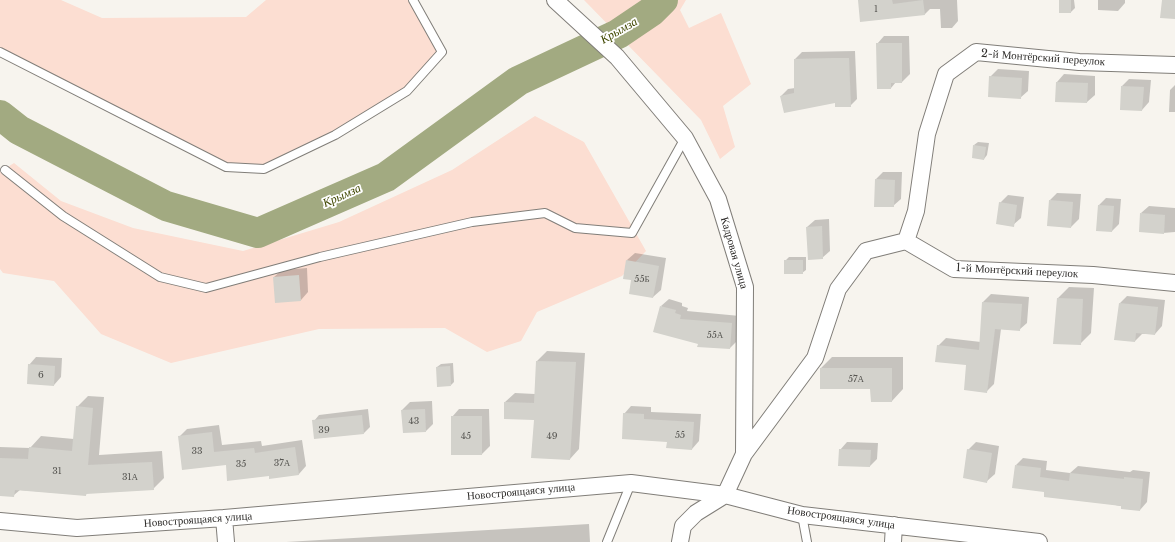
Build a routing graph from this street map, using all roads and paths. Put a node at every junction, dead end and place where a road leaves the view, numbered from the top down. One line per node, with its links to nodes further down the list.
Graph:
1 (413, 0): 3 (lane)
2 (554, 0): 5 (street, Кадровая улица)
3 (0, 52)
4 (1175, 65): 7 (street, 2-й Монтёрский переулок)
5 (685, 138): 6 (lane); 9 (street, Кадровая улица)
6 (5, 170)
7 (906, 241): 8 (street, 1-й Монтёрский переулок); 9 (street)
8 (1175, 283)
9 (744, 454): 11 (street, Кадровая улица)
10 (631, 483): 11 (street, Новостроящаяся улица); 13 (street, Новостроящаяся улица); 17 (lane)
11 (725, 496): 12 (street, Новостроящаяся улица); 18 (street)
12 (802, 515): 15 (street, Новостроящаяся улица); 19 (lane)
13 (224, 518): 14 (street, Новостроящаяся улица); 16 (street)
14 (0, 521)
15 (894, 525): 20 (street); 21 (street, Новостроящаяся улица)
16 (226, 542)
17 (607, 542)
18 (680, 542)
19 (807, 542)
20 (893, 542)
21 (1039, 542)

